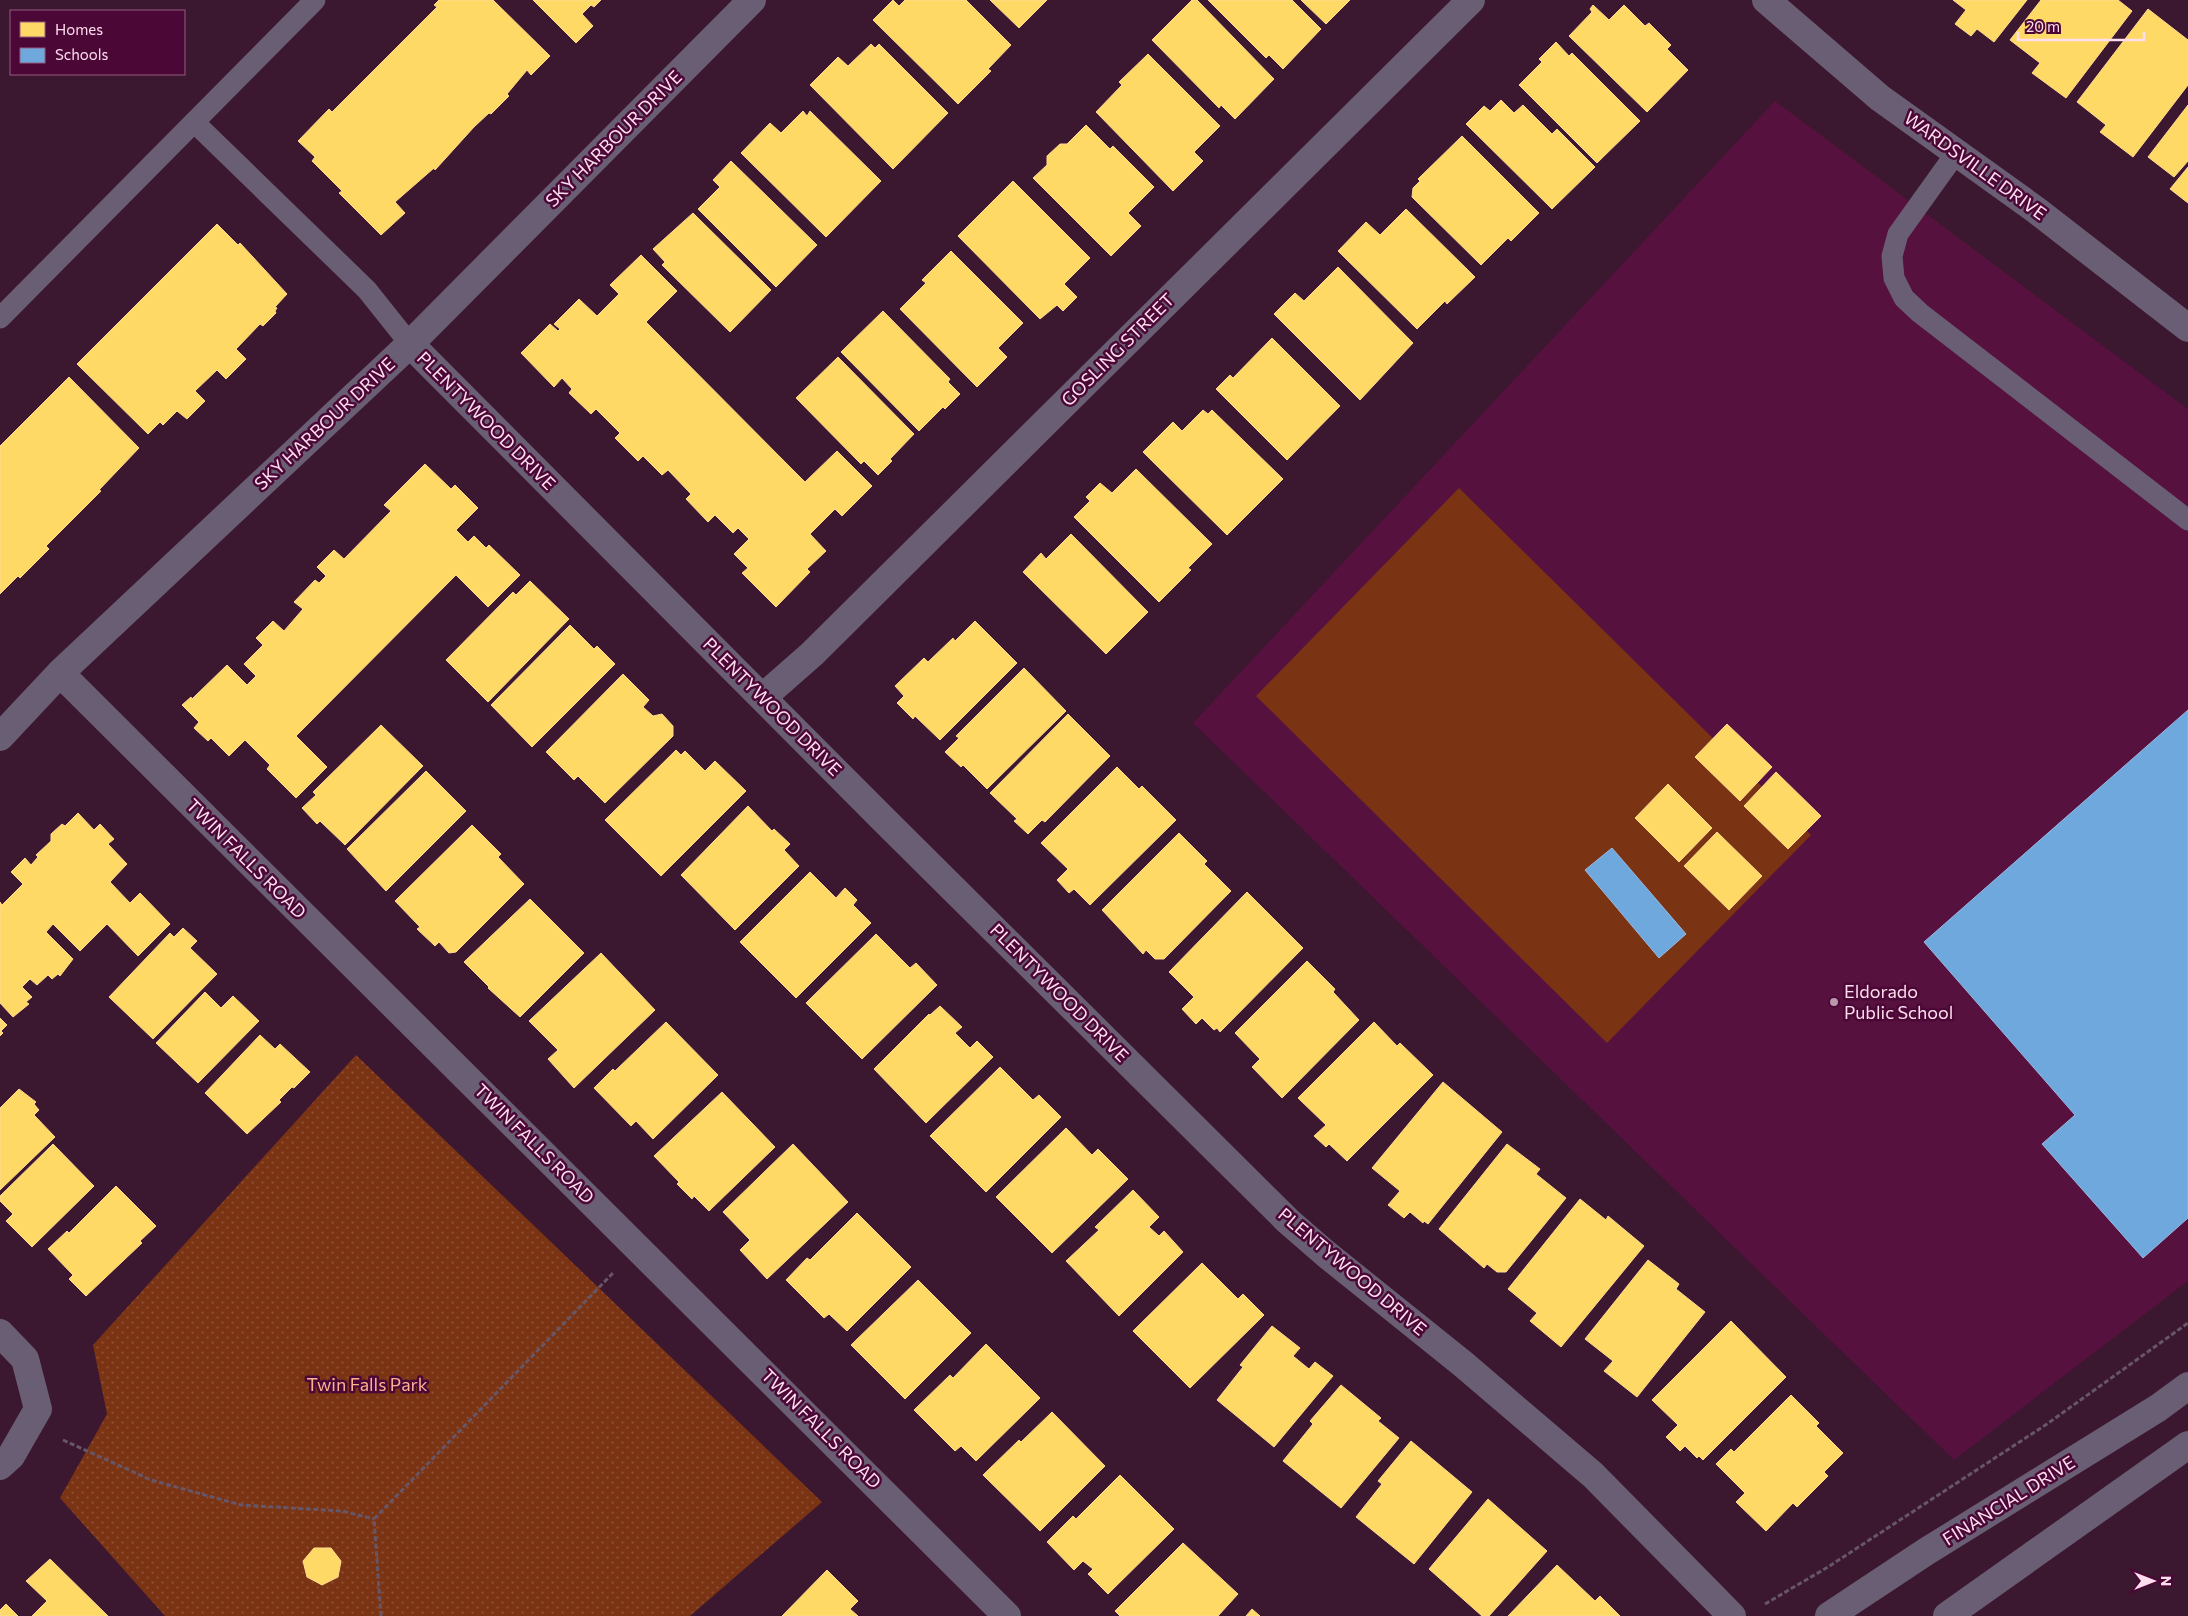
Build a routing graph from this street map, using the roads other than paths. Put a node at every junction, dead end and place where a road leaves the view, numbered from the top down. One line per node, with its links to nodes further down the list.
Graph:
1 (315, 0): 5 (lane)
2 (752, 0): 9 (street, SKY HARBOUR DRIVE)
3 (1471, 0): 12 (street, GOSLING STREET)
4 (1766, 0): 6 (street, WARDSVILLE DRIVE)
5 (194, 122): 7 (lane); 9 (lane)
6 (1956, 153): 8 (street, WARDSVILLE DRIVE); 10 (lane)
7 (0, 318)
8 (2188, 328)
9 (410, 344): 11 (street, SKY HARBOUR DRIVE); 12 (street, PLENTYWOOD DRIVE)
10 (2188, 520)
11 (60, 673): 13 (street, SKY HARBOUR DRIVE); 18 (street, TWIN FALLS ROAD)
12 (763, 697): 19 (street, PLENTYWOOD DRIVE)
13 (0, 737)
14 (0, 1333): 17 (street)
15 (2188, 1386): 20 (street, FINANCIAL DRIVE)
16 (2188, 1445): 21 (street)
17 (0, 1466)
18 (1007, 1616)
19 (1732, 1616)
20 (1830, 1616)
21 (1947, 1616)

